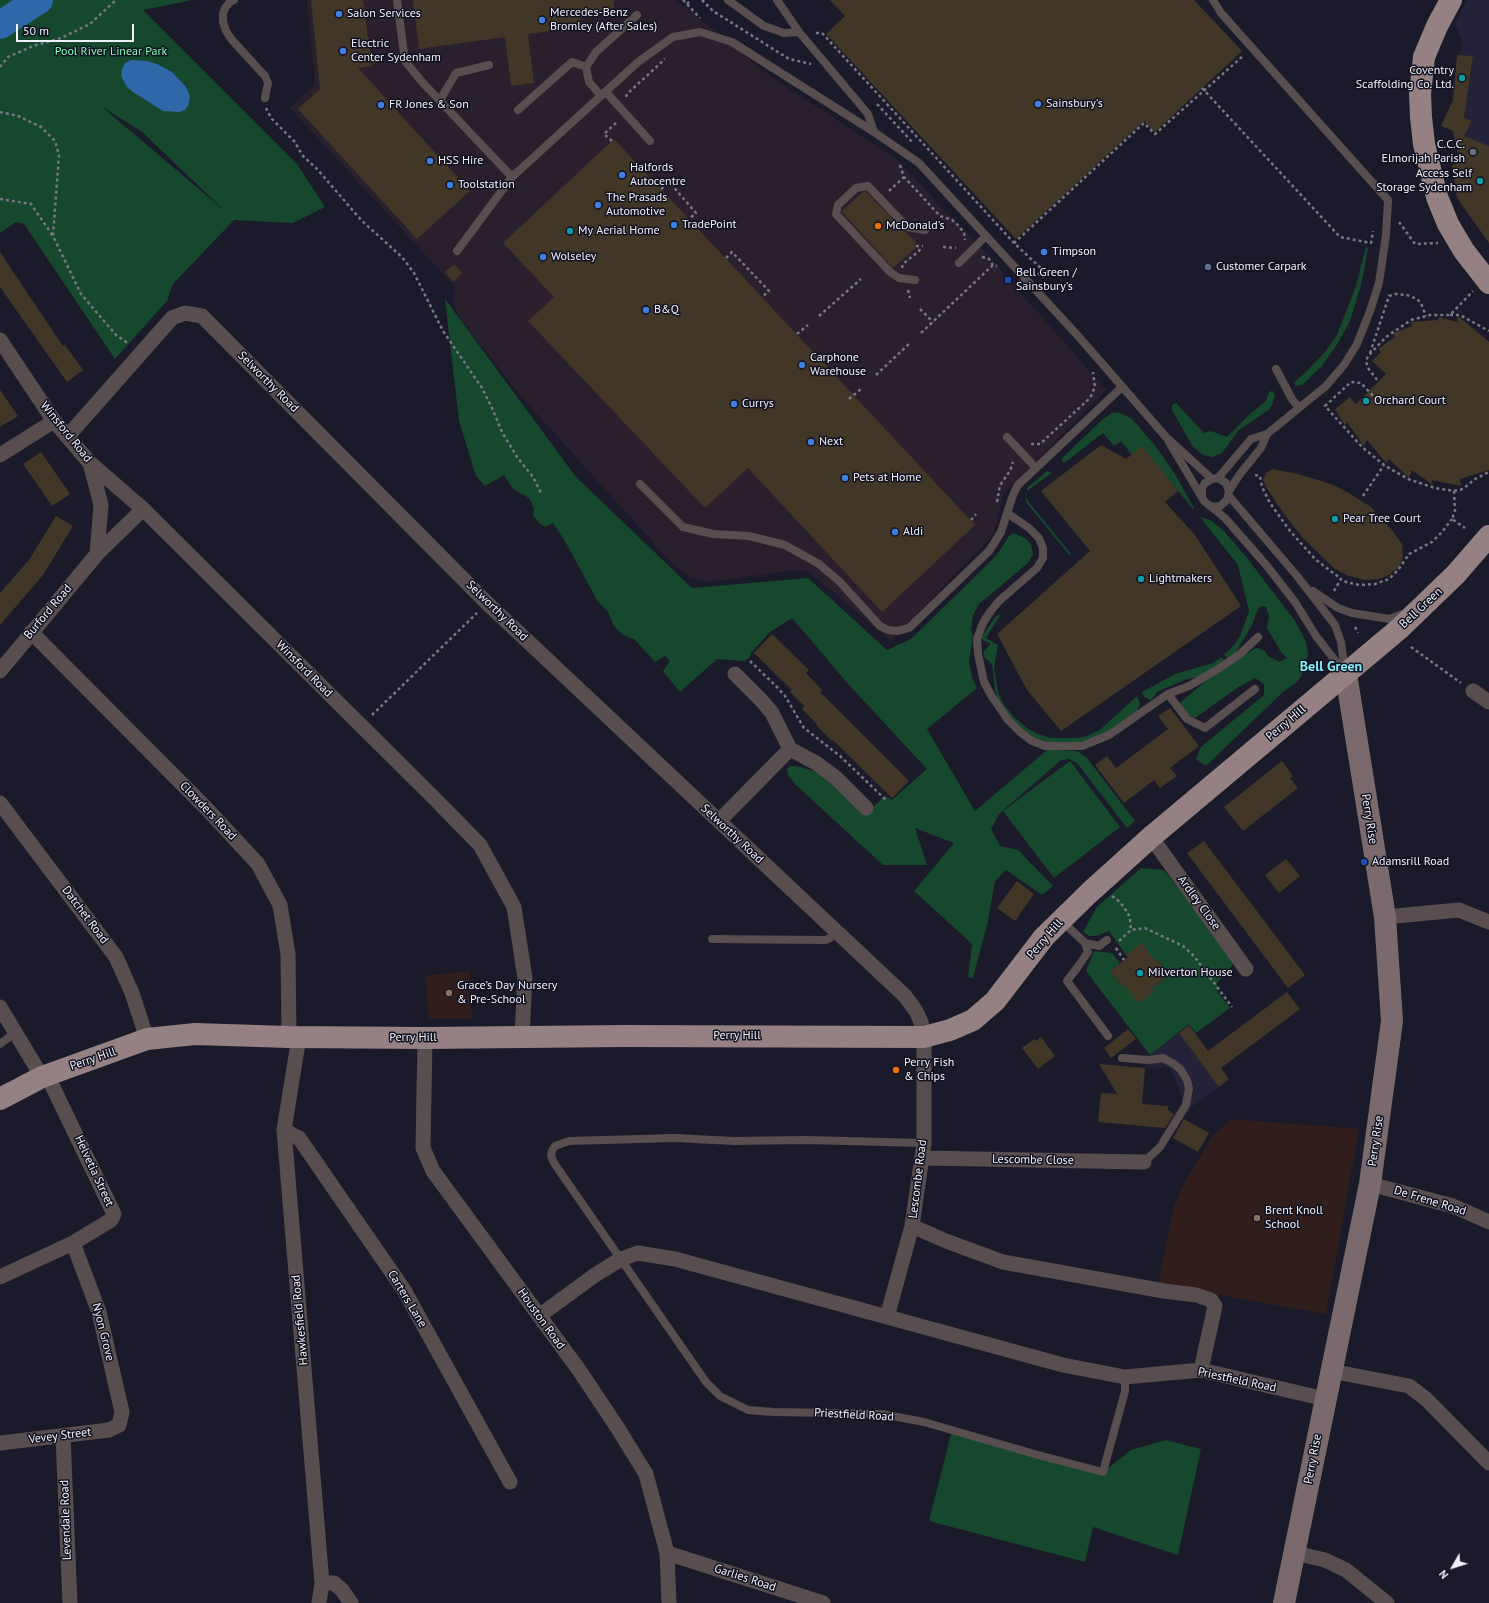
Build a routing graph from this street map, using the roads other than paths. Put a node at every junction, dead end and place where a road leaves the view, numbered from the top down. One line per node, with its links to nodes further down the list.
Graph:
1 (234, 0): 12 (lane)
2 (397, 0): 13 (lane)
3 (728, 0): 8 (lane)
4 (777, 0): 8 (lane)
5 (1212, 0): 27 (lane)
6 (1451, 0): 23 (main road)
7 (637, 15): 10 (lane)
8 (799, 32): 15 (lane)
9 (489, 65): 13 (lane)
10 (586, 67): 11 (lane); 14 (lane)
11 (604, 94): 15 (lane); 16 (lane); 17 (lane)
12 (265, 98)
13 (440, 100): 17 (lane)
14 (518, 110)
15 (874, 132): 19 (lane)
16 (650, 141)
17 (512, 177): 20 (lane)
18 (925, 230): 22 (lane)
19 (986, 236): 21 (lane); 26 (lane)
20 (457, 251)
21 (959, 263)
22 (915, 280)
23 (1482, 286)
24 (0, 340): 28 (street, Winsford Road)
25 (1276, 369): 27 (lane)
26 (1122, 387): 32 (lane); 35 (lane)
27 (1299, 408): 29 (lane)
28 (54, 421): 30 (street, Winsford Road); 33 (street)
29 (1267, 434): 36 (lane); 38 (lane)
30 (67, 437): 34 (street, Winsford Road); 59 (street, Selworthy Road)
31 (1006, 437): 35 (lane)
32 (1166, 437): 36 (lane); 39 (lane)
33 (0, 455)
34 (90, 463): 41 (street, Winsford Road); 44 (street)
35 (1036, 468): 42 (lane)
36 (1215, 478): 38 (lane); 39 (lane)
37 (640, 484): 42 (lane)
38 (1229, 494): 40 (lane); 45 (lane)
39 (1202, 497): 40 (lane)
40 (1207, 504): 51 (lane)
41 (143, 508): 44 (street, Burford Road); 71 (street, Winsford Road)
42 (1007, 513): 54 (lane)
43 (1489, 536): 46 (main road, Bell Green)
44 (97, 554): 47 (street, Burford Road)
45 (1297, 576): 46 (lane); 51 (lane)
46 (1421, 608): 51 (main road, Bell Green)
47 (31, 632): 49 (street, Burford Road); 73 (street, Clowders Road)
48 (1258, 638): 54 (lane)
49 (0, 671)
50 (735, 674): 56 (street)
51 (1346, 674): 60 (main road, Perry Hill); 61 (main road, Perry Rise)
52 (1255, 689): 54 (lane)
53 (1473, 691): 55 (street)
54 (1168, 694)
55 (1489, 702)
56 (790, 749): 58 (street); 59 (street)
57 (0, 803): 76 (street, Datchet Road)
58 (866, 808)
59 (719, 821): 64 (street, Selworthy Road)
60 (1151, 837): 62 (main road, Perry Hill); 68 (street, Ardley Close)
61 (1385, 916): 63 (street); 84 (main road, Perry Rise)
62 (1061, 920): 67 (lane); 74 (main road, Perry Hill)
63 (1489, 922)
64 (839, 934): 65 (lane); 74 (street, Selworthy Road)
65 (712, 939)
66 (1107, 940): 67 (lane)
67 (1085, 943): 72 (lane)
68 (1246, 969)
69 (0, 1008): 70 (street)
70 (16, 1032): 77 (lane); 79 (street)
71 (522, 1036): 74 (main road, Perry Hill); 75 (main road, Perry Hill)
72 (1108, 1036)
73 (294, 1037): 75 (main road, Perry Hill); 76 (main road, Perry Hill); 81 (street, Hawkesfield Road)
74 (924, 1037): 82 (street, Lescombe Road)
75 (425, 1038): 90 (street, Houston Road)
76 (147, 1039): 79 (main road, Perry Hill)
77 (0, 1044)
78 (1122, 1058): 83 (lane)
79 (45, 1076): 80 (main road, Perry Hill); 87 (street, Helvetia Street)
80 (0, 1099)
81 (284, 1130): 100 (street, Carters Lane); 103 (street, Hawkesfield Road)
82 (923, 1150): 83 (street, Lescombe Close); 86 (street, Lescombe Road); 88 (lane)
83 (1144, 1162)
84 (1370, 1184): 85 (street, De Frene Road); 93 (main road, Perry Rise)
85 (1489, 1222)
86 (912, 1226): 91 (street, Lescombe Road); 92 (street)
87 (73, 1243): 89 (street, Helvetia Street); 96 (street, Nyon Grove)
88 (621, 1259): 90 (street, Priestfield Road); 91 (street, Priestfield Road); 94 (lane, Priestfield Road)
89 (0, 1277)
90 (539, 1316): 101 (street, Houston Road)
91 (887, 1317): 94 (street, Priestfield Road)
92 (1201, 1370): 94 (street, Priestfield Road); 95 (street, Priestfield Road)
93 (1331, 1371): 95 (main road, Perry Rise); 99 (street)
94 (1125, 1377)
95 (1325, 1399): 102 (main road, Perry Rise)
96 (119, 1425): 97 (street, Vevey Street)
97 (63, 1436): 98 (street, Vevey Street); 104 (street, Levendale Road)
98 (0, 1443)
99 (1489, 1463)
100 (510, 1482)
101 (667, 1553): 107 (street, Houston Road); 108 (street, Garlies Road)
102 (1295, 1553): 109 (main road, Perry Rise); 110 (street)
103 (322, 1583): 105 (street, Hawkesfield Road); 106 (street)
104 (70, 1603)
105 (319, 1603)
106 (351, 1603)
107 (669, 1603)
108 (823, 1603)
109 (1284, 1603)
110 (1387, 1603)

